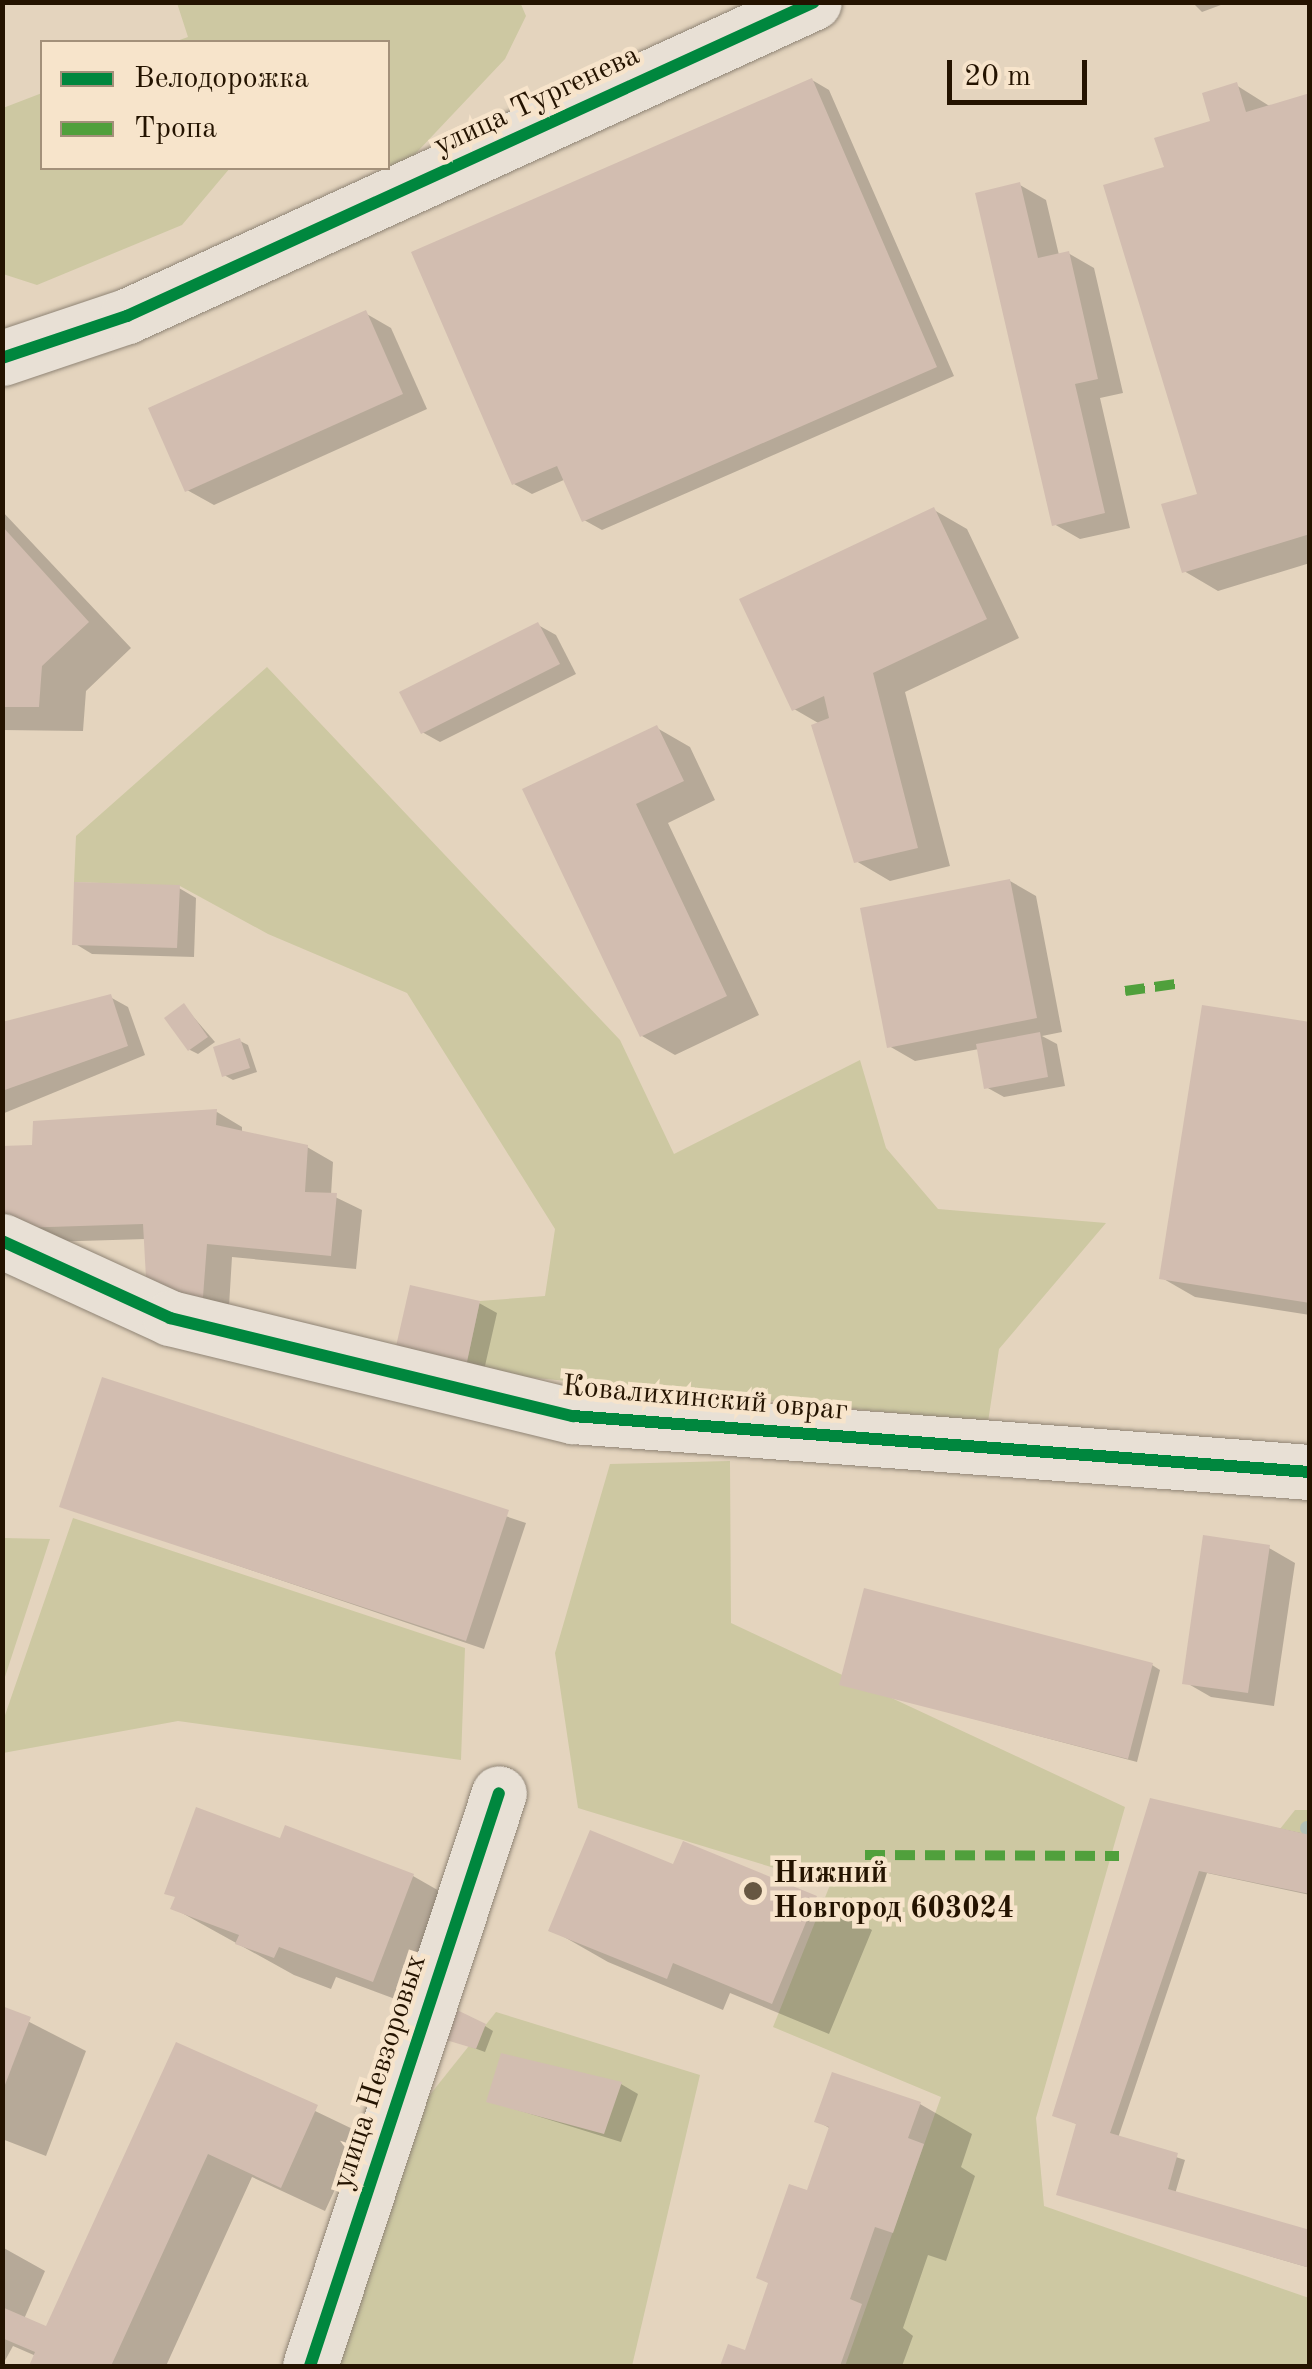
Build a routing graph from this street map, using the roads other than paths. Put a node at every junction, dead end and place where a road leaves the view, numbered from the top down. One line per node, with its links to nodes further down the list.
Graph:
1 (814, 2): 2 (street, улица Тургенева)
2 (2, 358)
3 (2, 1242): 4 (street, Ковалихинский овраг)
4 (1310, 1472)
5 (498, 1793): 6 (street, улица Невзоровых)
6 (310, 2366)

